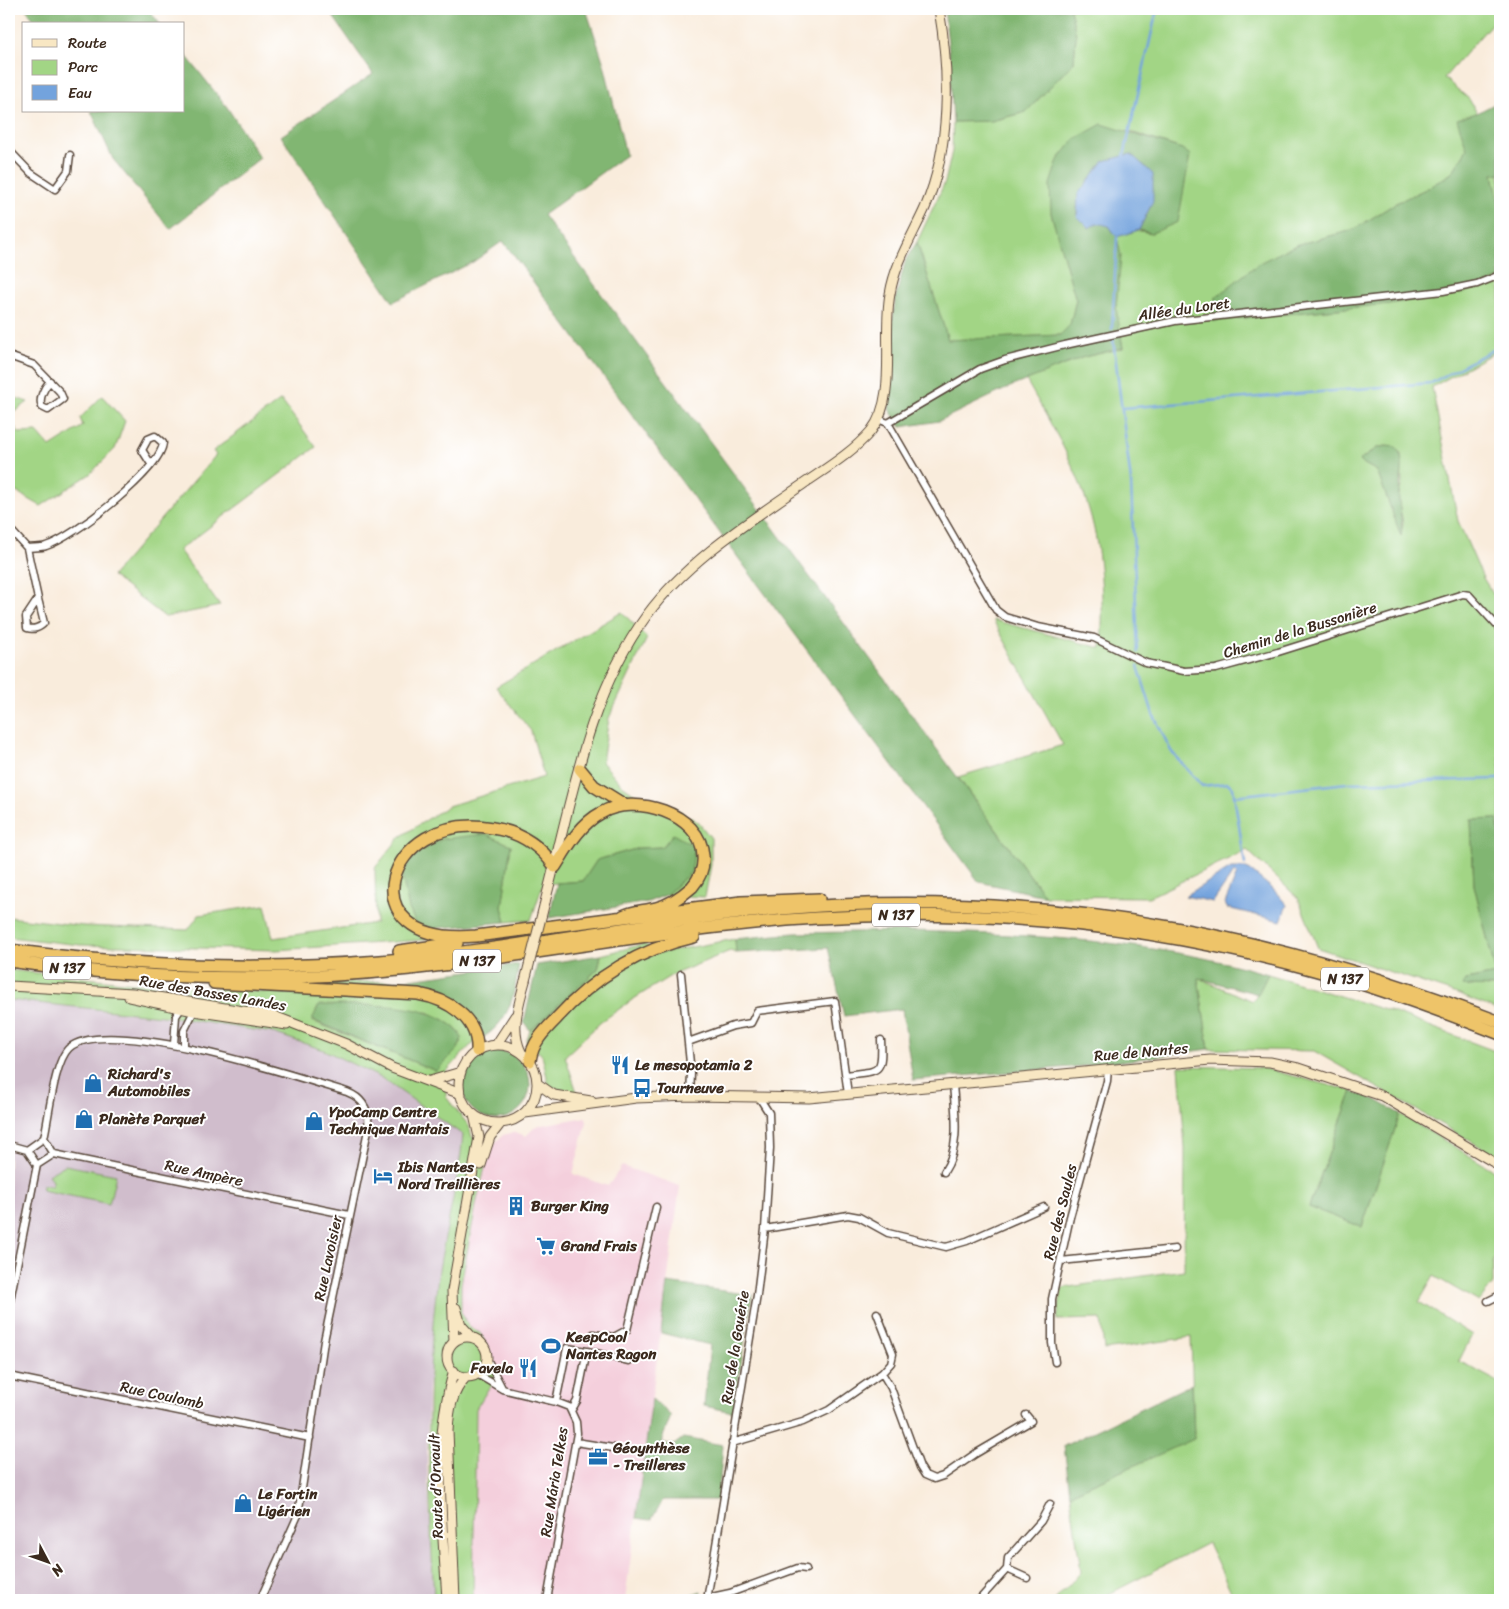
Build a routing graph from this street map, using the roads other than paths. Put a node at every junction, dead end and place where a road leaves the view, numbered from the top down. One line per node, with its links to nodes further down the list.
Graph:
1 (939, 9): 9 (street)
2 (9, 74): 3 (street)
3 (9, 109)
4 (9, 150): 5 (street)
5 (70, 155)
6 (1500, 275): 10 (street, Allée du Loret)
7 (9, 356): 8 (street)
8 (50, 381)
9 (878, 419): 10 (street); 16 (street)
10 (888, 423): 15 (street, Chemin de la Bussonière)
11 (151, 464): 13 (street)
12 (9, 528): 13 (street)
13 (27, 548): 14 (street)
14 (38, 599)
15 (1500, 629)
16 (580, 769): 17 (highway); 18 (street)
17 (624, 804): 18 (highway); 20 (highway)
18 (555, 867): 22 (highway); 33 (street, bridge)
19 (840, 905): 20 (highway); 25 (highway, N 137); 34 (highway, N 137)
20 (623, 916): 22 (highway)
21 (756, 923): 27 (highway, N 137); 36 (highway, N 137); 44 (highway)
22 (562, 925): 25 (highway)
23 (9, 950): 25 (highway, N 137)
24 (9, 961): 27 (highway, N 137)
25 (351, 962)
26 (681, 974): 38 (street)
27 (196, 977): 42 (highway)
28 (9, 986): 29 (street, Rue des Basses Landes)
29 (95, 991): 30 (street, Rue des Basses Landes); 31 (street)
30 (212, 1006): 31 (street); 35 (street, Rue des Basses Landes)
31 (179, 1008): 32 (street); 39 (street)
32 (194, 1011): 35 (street); 41 (street)
33 (516, 1014): 40 (street); 43 (street)
34 (1500, 1022)
35 (303, 1027): 48 (street, Rue des Basses Landes)
36 (1500, 1034)
37 (881, 1040): 47 (street)
38 (688, 1042): 47 (street); 53 (street)
39 (174, 1044): 41 (street, Rue Lavoisier); 59 (street, Rue Lavoisier)
40 (496, 1045): 42 (street); 43 (street)
41 (184, 1046): 68 (street, Rue Lavoisier)
42 (477, 1052): 46 (street)
43 (522, 1052): 44 (street)
44 (530, 1061): 49 (street)
45 (1108, 1069): 50 (street, Rue de Nantes); 64 (street, Rue de Nantes); 71 (street, Rue des Saules)
46 (461, 1072): 48 (street); 51 (street)
47 (846, 1075): 52 (street)
48 (430, 1081): 51 (street, Rue des Basses Landes)
49 (538, 1084): 55 (street); 56 (street)
50 (953, 1084): 52 (street, Rue de Nantes); 65 (street)
51 (461, 1094): 57 (street)
52 (848, 1094): 54 (street, Rue de Nantes)
53 (690, 1096): 54 (street, Rue de Nantes); 55 (street, Rue de Nantes)
54 (760, 1099): 69 (street, Rue de la Gouérie)
55 (596, 1102): 56 (street)
56 (525, 1113): 58 (street)
57 (474, 1115): 58 (street); 78 (street)
58 (501, 1123): 77 (street)
59 (44, 1138): 61 (street); 62 (street)
60 (9, 1145): 61 (street)
61 (27, 1150): 63 (street)
62 (54, 1154): 63 (street); 68 (street, Rue Ampère)
63 (38, 1165): 74 (street)
64 (1500, 1166)
65 (944, 1172)
66 (656, 1207): 76 (street)
67 (1044, 1208): 69 (street)
68 (349, 1215): 92 (street, Rue Lavoisier)
69 (765, 1229): 94 (street, Rue de la Gouérie)
70 (1174, 1249): 71 (street)
71 (1060, 1261): 82 (street, Rue des Saules)
72 (1500, 1295): 73 (street)
73 (1488, 1301)
74 (9, 1305)
75 (877, 1313): 84 (street)
76 (593, 1334)
77 (472, 1337): 78 (street); 80 (street)
78 (454, 1342): 83 (street)
79 (587, 1351): 81 (street); 89 (street); 90 (street)
80 (487, 1359): 85 (street); 88 (street)
81 (629, 1361)
82 (1056, 1362)
83 (454, 1371): 87 (street); 102 (street)
84 (882, 1373): 91 (street); 94 (street)
85 (477, 1374): 87 (street); 88 (street, Rue Mária Telkes)
86 (9, 1376): 92 (street, Rue Coulomb)
87 (466, 1376): 103 (street, Route d'Orvault)
88 (502, 1389): 89 (street, Rue Mária Telkes)
89 (556, 1402): 90 (street, Rue Mária Telkes)
90 (571, 1410): 93 (street, Rue Mária Telkes)
91 (1026, 1415)
92 (310, 1438): 101 (street, Rue Lavoisier)
93 (576, 1442): 95 (street); 104 (street, Rue Mária Telkes)
94 (732, 1443): 100 (street, Rue de la Gouérie)
95 (613, 1448)
96 (1050, 1504): 97 (street)
97 (1007, 1568): 99 (street); 105 (street)
98 (806, 1569): 100 (street)
99 (1027, 1578)
100 (707, 1599)
101 (260, 1600)
102 (447, 1600)
103 (455, 1600)
104 (547, 1600)
105 (978, 1600)

